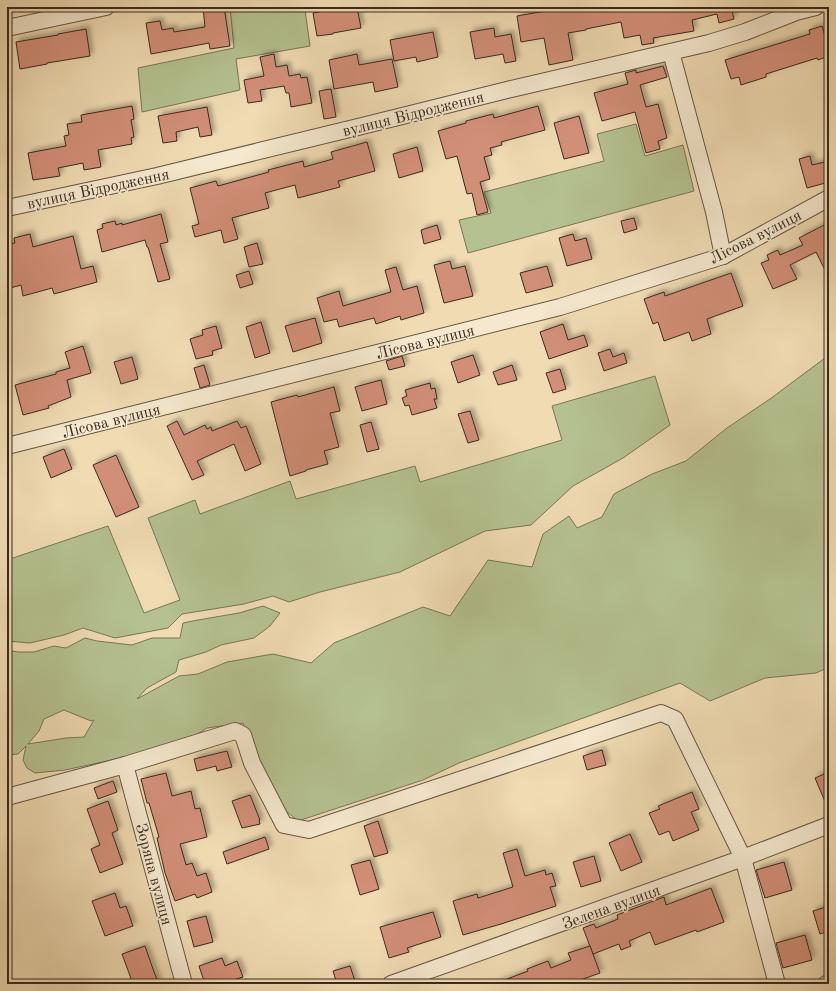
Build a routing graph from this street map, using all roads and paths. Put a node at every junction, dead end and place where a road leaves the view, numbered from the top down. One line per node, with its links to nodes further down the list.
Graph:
1 (106, 7): 3 (street)
2 (816, 7): 4 (street, вулиця Відродження)
3 (7, 28)
4 (671, 52): 6 (street, вулиця Відродження); 7 (street)
5 (829, 198): 7 (street, Лісова вулиця)
6 (7, 208)
7 (723, 256): 8 (street, Лісова вулиця)
8 (7, 446)
9 (125, 765): 10 (street); 12 (street); 14 (street, Зоряна вулиця)
10 (7, 797)
11 (829, 825): 12 (street, Зелена вулиця)
12 (743, 858): 15 (street, Зелена вулиця); 16 (street)
13 (829, 982): 17 (street)
14 (184, 984)
15 (392, 984)
16 (777, 984)
17 (826, 984)

